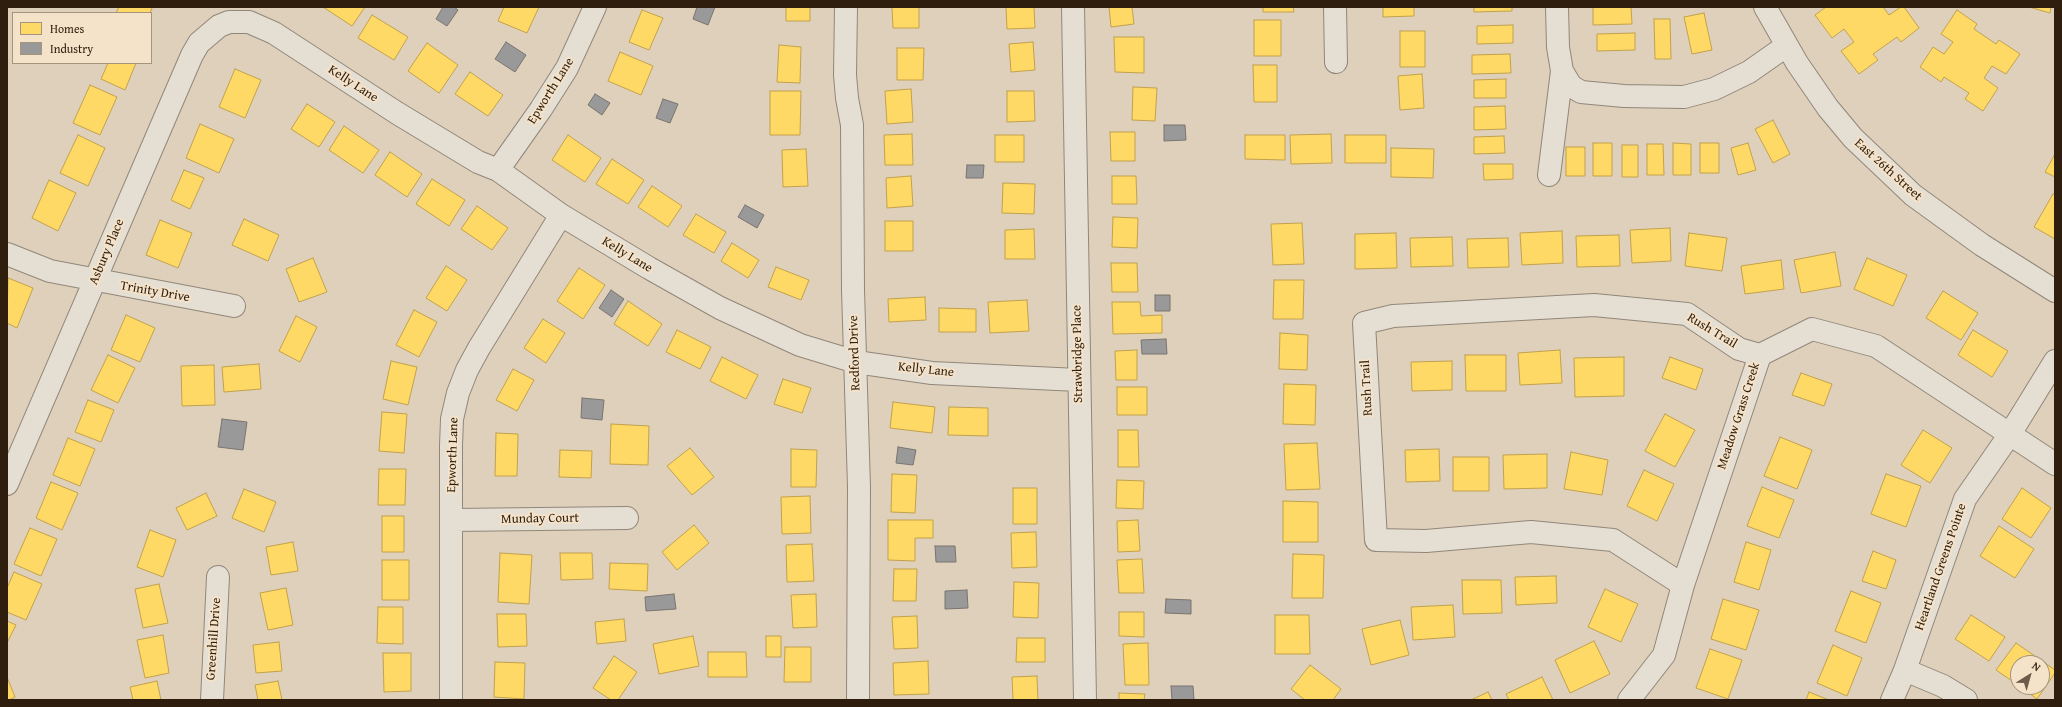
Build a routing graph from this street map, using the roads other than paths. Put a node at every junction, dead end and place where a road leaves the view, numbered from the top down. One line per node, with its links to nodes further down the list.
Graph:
1 (595, 7): 11 (street, Epworth Lane)
2 (846, 7): 20 (street, Redford Drive)
3 (1073, 7): 21 (street, Strawbridge Place)
4 (1335, 7): 9 (street)
5 (1557, 7): 10 (street)
6 (1765, 7): 8 (street, East 26th Street)
7 (219, 26): 11 (street, Kelly Lane); 15 (street, Asbury Place)
8 (1786, 46): 10 (street); 16 (street, East 26th Street)
9 (1336, 62)
10 (1562, 71): 12 (street)
11 (498, 170): 13 (street, Kelly Lane)
12 (1550, 175)
13 (561, 215): 20 (street, Kelly Lane); 26 (street, Epworth Lane)
14 (7, 254): 15 (street, Trinity Drive)
15 (95, 281): 17 (street, Trinity Drive); 24 (street, Asbury Place)
16 (2055, 292)
17 (234, 306)
18 (1760, 355): 22 (street, Meadow Grass Creek); 28 (street, Meadow Grass Creek); 28 (street, Rush Trail)
19 (2055, 361): 22 (street, Heartland Greens Pointe)
20 (856, 362): 21 (street, Kelly Lane); 32 (street, Redford Drive)
21 (1078, 380): 33 (street, Strawbridge Place)
22 (2010, 434): 23 (street, Meadow Grass Creek); 29 (street, Heartland Greens Pointe)
23 (2055, 464)
24 (7, 484)
25 (627, 518): 26 (street, Munday Court)
26 (452, 520): 31 (street, Epworth Lane)
27 (218, 577): 30 (street, Greenhill Drive)
28 (1683, 585): 34 (street, Meadow Grass Creek)
29 (1905, 670): 35 (street, Heartland Greens Pointe); 36 (street)
30 (212, 700)
31 (451, 700)
32 (858, 700)
33 (1084, 700)
34 (1629, 700)
35 (1892, 700)
36 (1966, 700)

